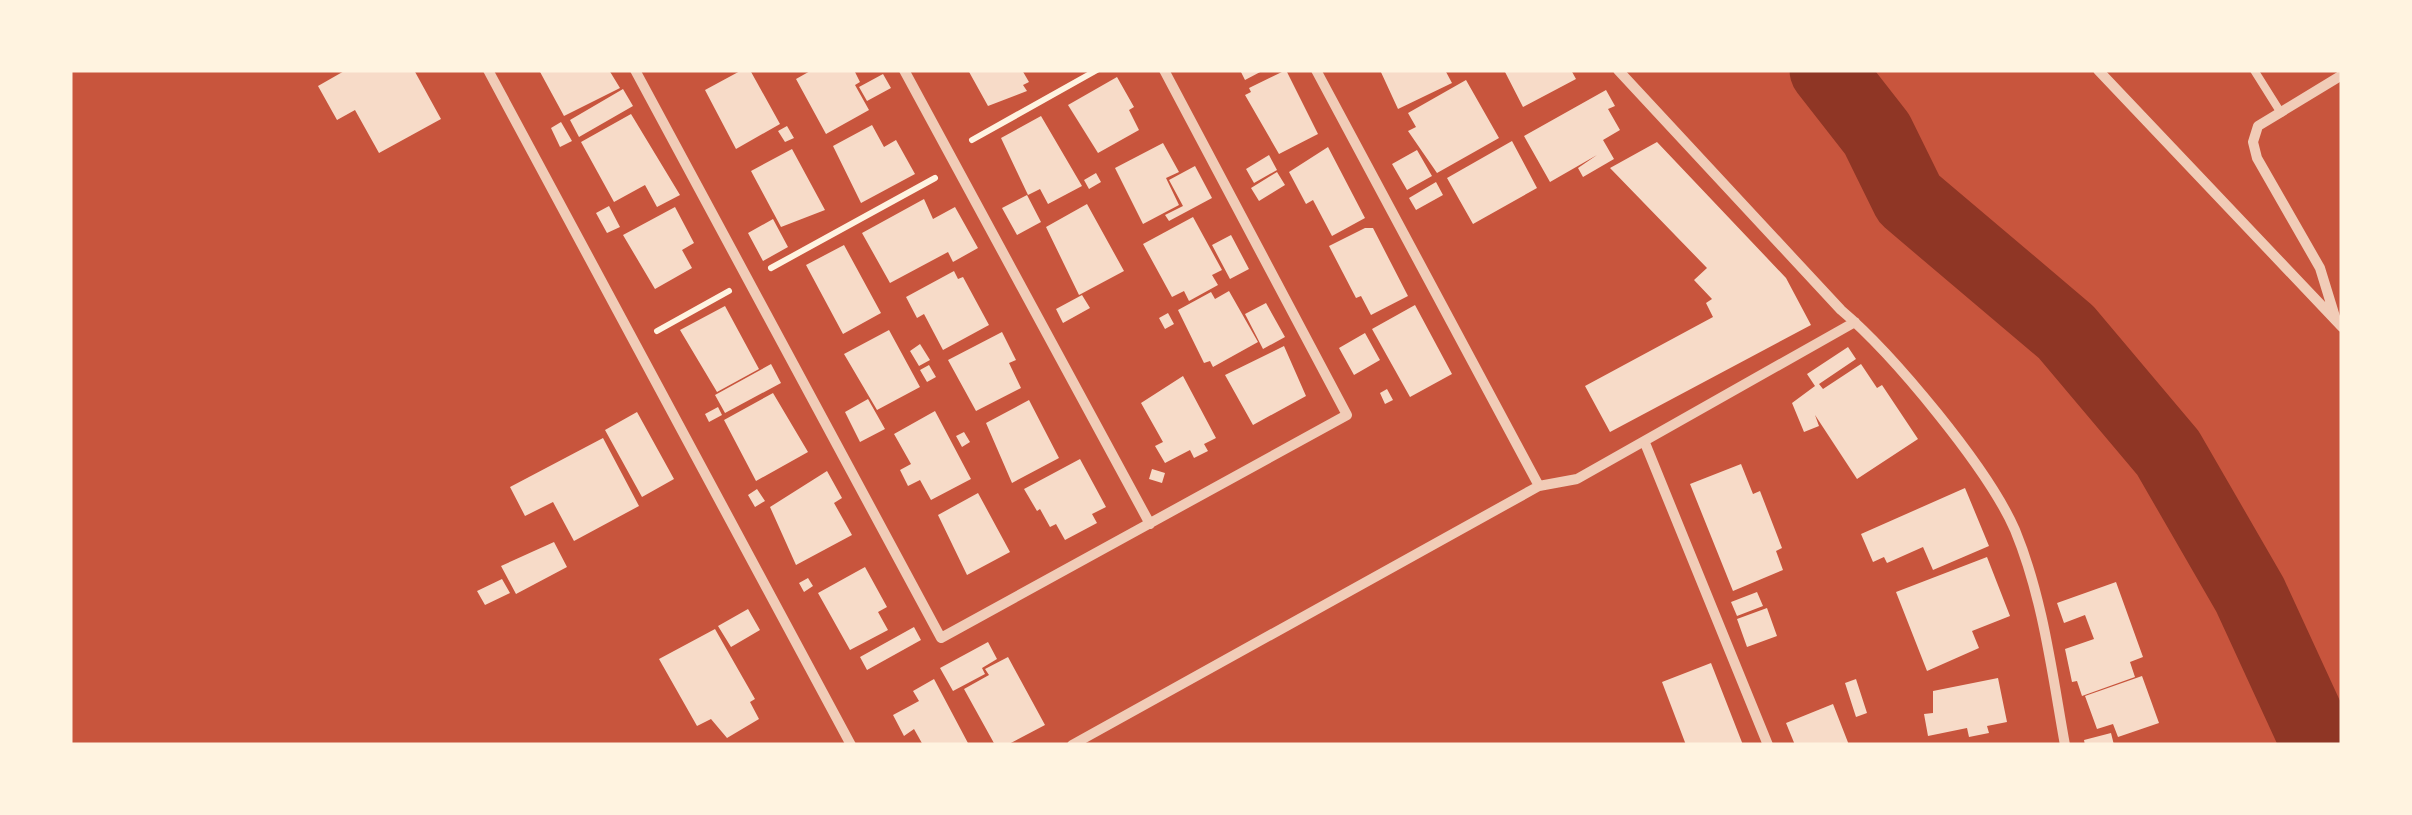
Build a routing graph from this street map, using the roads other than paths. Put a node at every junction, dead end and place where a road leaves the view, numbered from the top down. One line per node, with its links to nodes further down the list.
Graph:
1 (488, 70): 16 (street)
2 (635, 70): 15 (street)
3 (904, 70): 15 (street)
4 (1164, 70): 15 (street)
5 (1316, 70): 14 (street)
6 (1618, 70): 11 (street)
7 (2098, 70): 12 (street)
8 (2254, 70): 10 (lane)
9 (2342, 75): 10 (street)
10 (2281, 113): 12 (street)
11 (1856, 322): 13 (street); 19 (street)
12 (2339, 324)
13 (1646, 443): 14 (street); 18 (street)
14 (1539, 486): 17 (street)
15 (1150, 524)
16 (851, 745)
17 (1072, 745)
18 (1768, 745)
19 (2065, 745)

